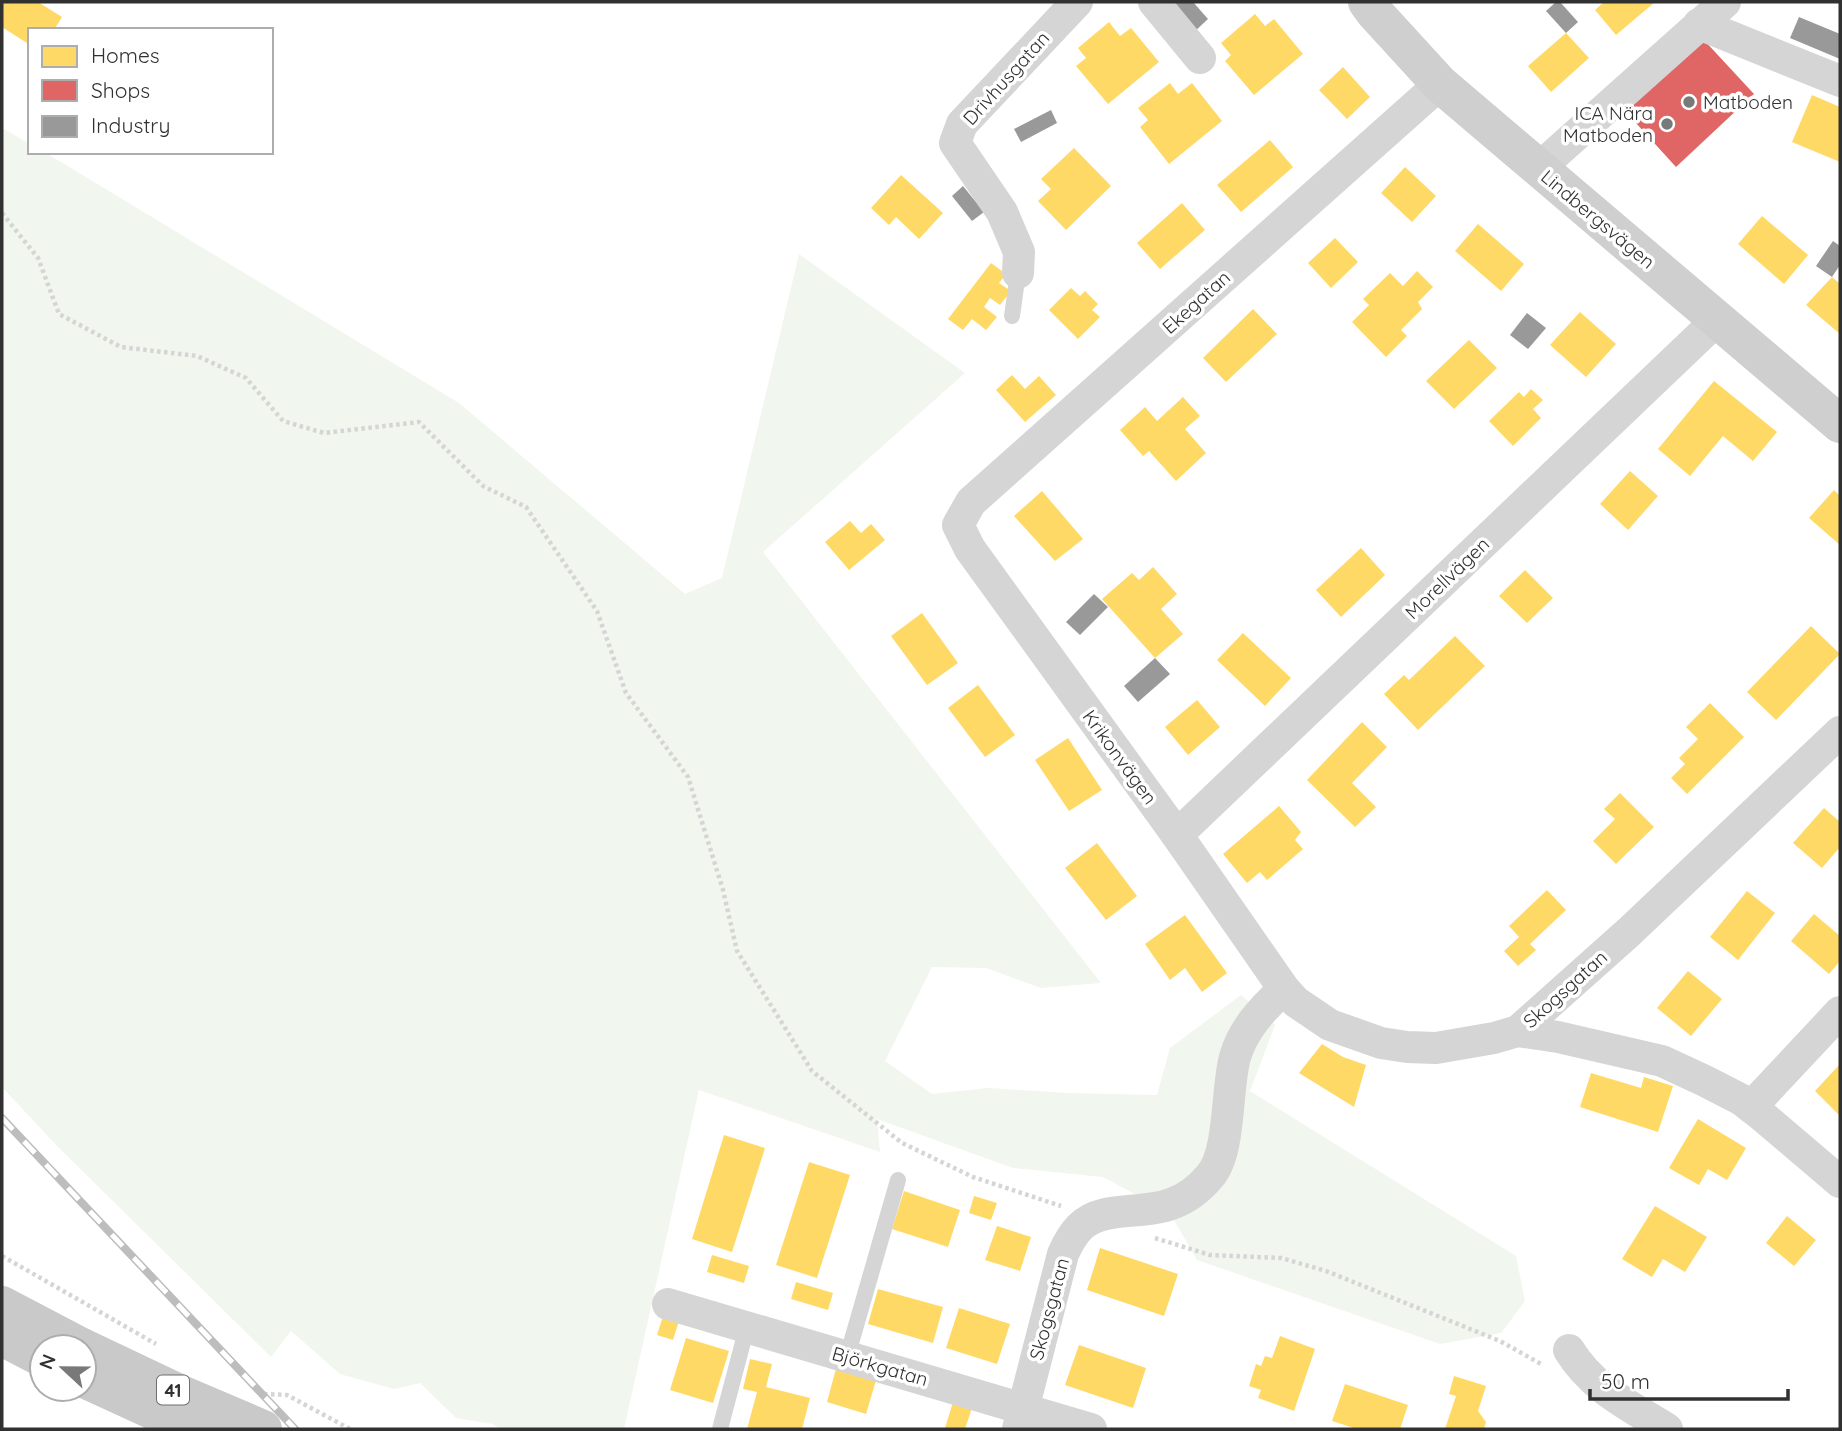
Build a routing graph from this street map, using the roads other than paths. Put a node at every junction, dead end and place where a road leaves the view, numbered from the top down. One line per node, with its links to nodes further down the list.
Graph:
1 (1077, 2): 10 (street, Drivhusgatan)
2 (1154, 2): 6 (street)
3 (1367, 2): 8 (street, Lindbergsvägen)
4 (1725, 2): 5 (street)
5 (1699, 24): 7 (street); 9 (street)
6 (1200, 58)
7 (1840, 81)
8 (1440, 84): 9 (street, Lindbergsvägen); 14 (street, Ekegatan)
9 (1538, 169): 12 (street, Lindbergsvägen)
10 (1018, 273): 11 (lane)
11 (1012, 316)
12 (1717, 320): 13 (street, Lindbergsvägen); 16 (street, Morellvägen)
13 (1840, 424)
14 (958, 525): 16 (street, Krikonvägen)
15 (1840, 732): 19 (street, Skogsgatan)
16 (1177, 835): 17 (street, Krikonvägen)
17 (1284, 989): 19 (street, Skogsgatan); 34 (street, Skogsgatan)
18 (1840, 1012): 20 (street)
19 (1518, 1031): 20 (street)
20 (1751, 1107): 22 (street)
21 (898, 1180): 31 (lane)
22 (1840, 1182)
23 (668, 1304): 25 (street, Björkgatan)
24 (2, 1305): 26 (main road, 41)
25 (747, 1327): 31 (street, Björkgatan); 36 (lane)
26 (56, 1333)
27 (2, 1337): 29 (main road)
28 (1569, 1350): 38 (street)
29 (28, 1351)
30 (98, 1354): 33 (main road, 41)
31 (847, 1357): 34 (street, Björkgatan)
32 (98, 1385): 35 (main road, 41)
33 (261, 1411)
34 (1020, 1419): 37 (street, Björkgatan)
35 (192, 1429)
36 (720, 1429)
37 (1091, 1429)
38 (1667, 1429)

